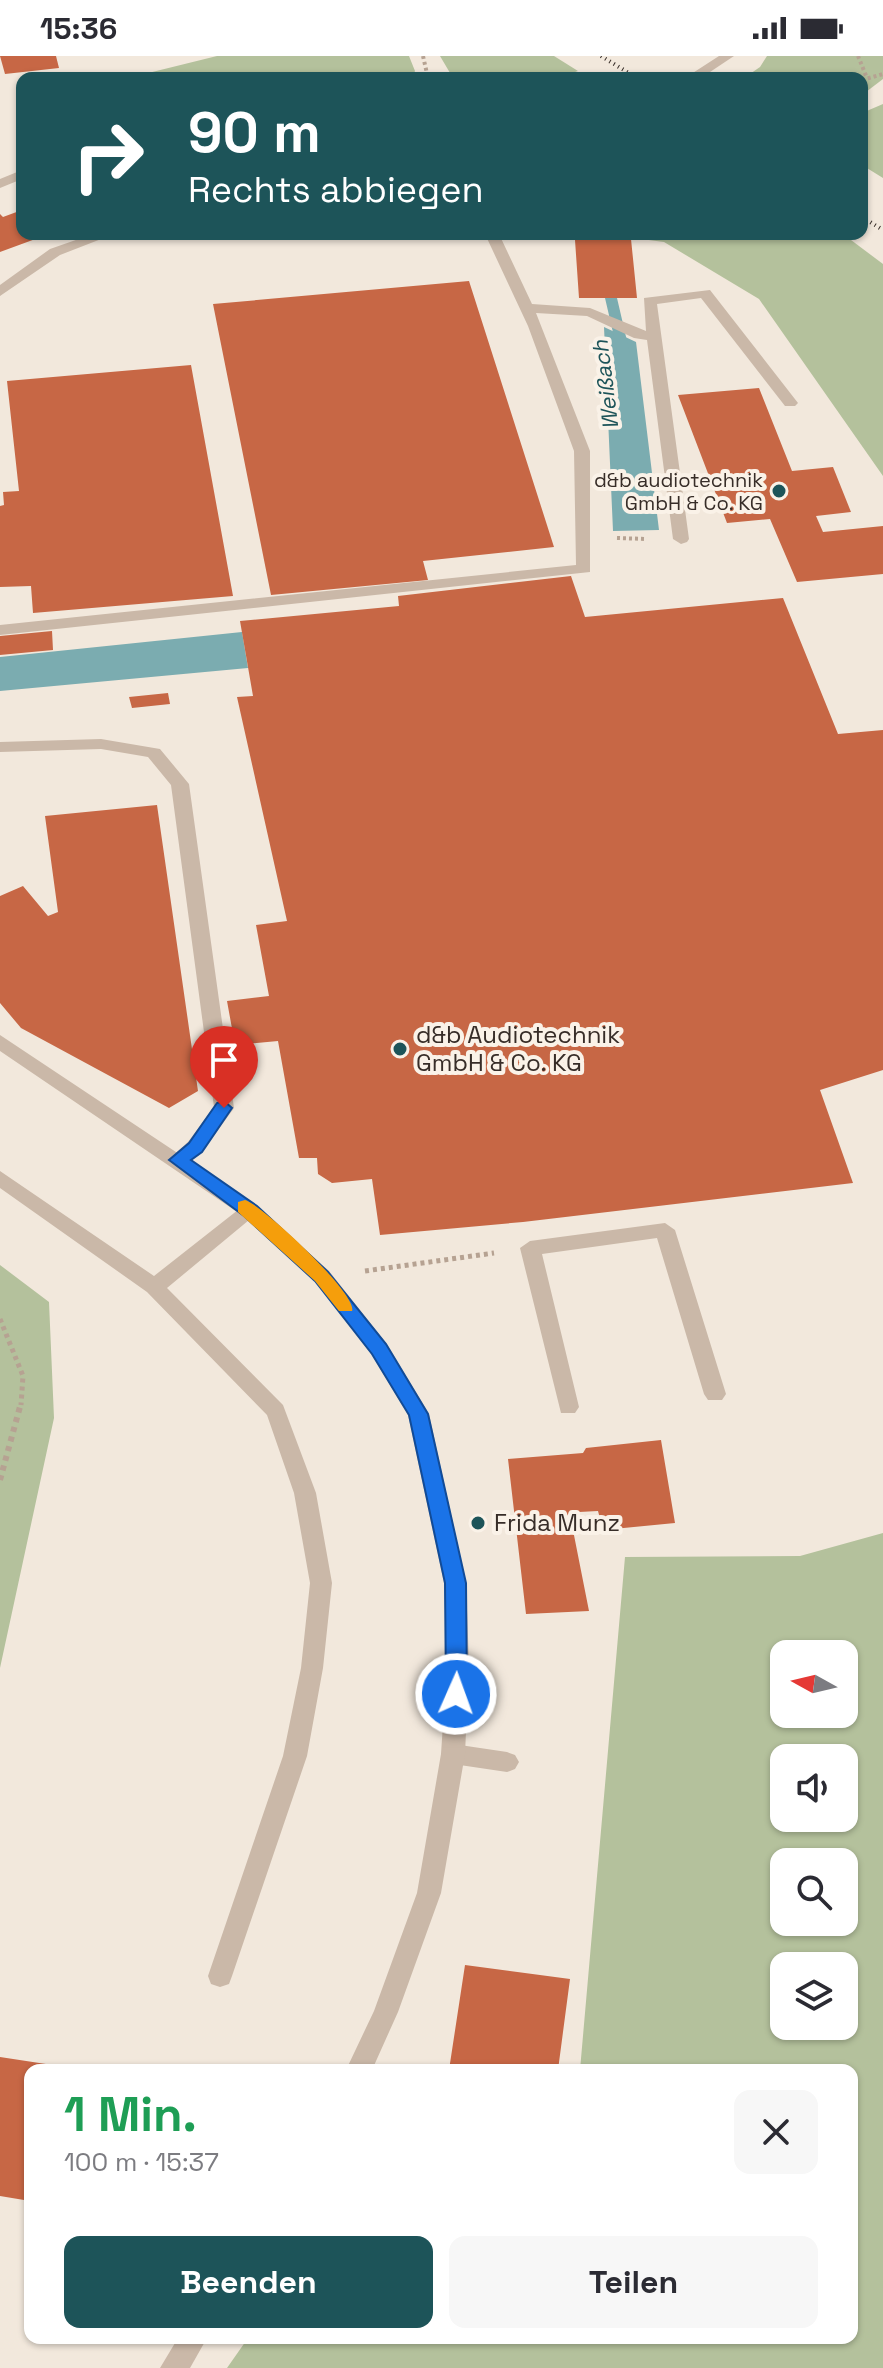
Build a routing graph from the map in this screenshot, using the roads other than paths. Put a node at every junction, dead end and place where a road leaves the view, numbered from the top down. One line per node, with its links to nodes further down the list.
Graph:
1 (728, 56): 2 (street)
2 (702, 72)
3 (90, 240): 5 (street)
4 (495, 240): 6 (street)
5 (0, 292)
6 (527, 308): 7 (street); 10 (street)
7 (646, 335): 8 (street); 9 (street)
8 (790, 403)
9 (681, 539)
10 (0, 630)
11 (0, 747): 13 (street)
12 (0, 1042): 13 (street)
13 (178, 1160): 15 (street)
14 (0, 1178): 16 (street)
15 (250, 1211): 16 (street); 19 (street)
16 (154, 1287): 21 (street)
17 (715, 1394): 18 (street)
18 (568, 1407)
19 (453, 1754): 20 (street); 22 (street)
20 (507, 1762)
21 (220, 1976)
22 (362, 2064)
23 (190, 2344): 24 (street)
24 (174, 2368)

